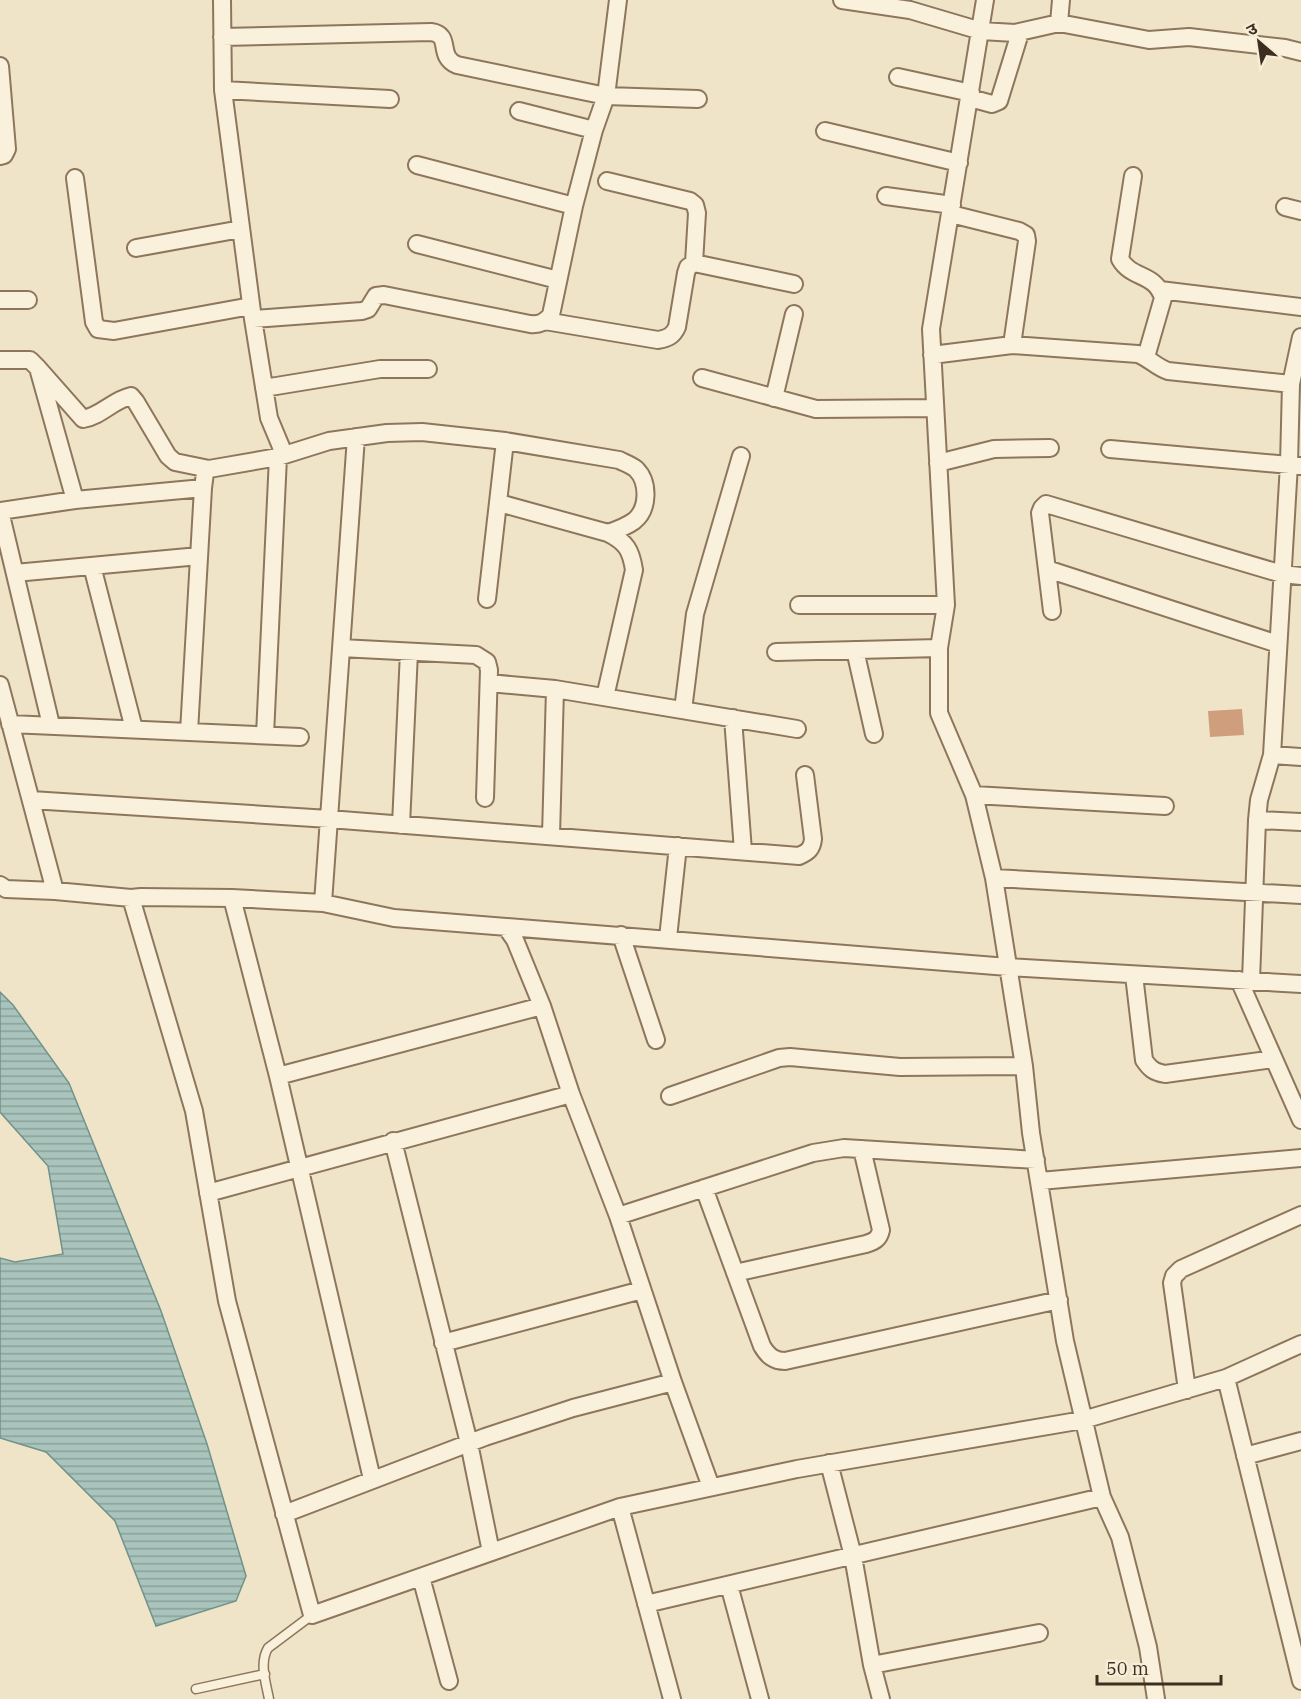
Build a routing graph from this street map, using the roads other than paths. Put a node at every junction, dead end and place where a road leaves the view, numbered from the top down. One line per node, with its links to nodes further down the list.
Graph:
1 (222, 0): 9 (street)
2 (618, 0): 14 (street)
3 (842, 0): 7 (street)
4 (985, 0): 7 (street)
5 (1061, 0): 6 (street)
6 (1059, 23): 8 (street); 10 (street)
7 (981, 31): 8 (street); 15 (street)
8 (1020, 33): 15 (street)
9 (222, 37): 13 (street); 14 (street)
10 (1301, 52)
11 (0, 69): 21 (street)
12 (898, 77): 15 (street)
13 (223, 90): 16 (street); 30 (street)
14 (606, 96): 17 (street); 19 (street)
15 (970, 96): 22 (street)
16 (390, 99)
17 (698, 99)
18 (519, 111): 19 (street)
19 (594, 130): 28 (street)
20 (825, 131): 22 (street)
21 (0, 156)
22 (959, 163): 29 (street)
23 (417, 165): 28 (street)
24 (1133, 176): 36 (street)
25 (75, 178): 40 (street)
26 (607, 181): 33 (street)
27 (886, 196): 29 (street)
28 (574, 206): 34 (street)
29 (951, 210): 44 (street); 45 (street)
30 (241, 229): 32 (street); 40 (street)
31 (417, 244): 34 (street)
32 (136, 248)
33 (694, 263): 35 (street); 42 (street)
34 (558, 280): 42 (street)
35 (794, 284)
36 (1161, 290): 39 (street); 46 (street)
37 (0, 300): 38 (street)
38 (28, 300)
39 (1301, 307)
40 (252, 312): 42 (street); 52 (street)
41 (794, 314): 53 (street)
42 (545, 321)
43 (1301, 337): 51 (street)
44 (1012, 345): 45 (street); 46 (street)
45 (932, 356): 54 (street)
46 (1146, 357): 51 (street)
47 (0, 360): 48 (street)
48 (38, 368): 63 (street); 65 (street)
49 (428, 369): 52 (street)
50 (702, 378): 53 (street)
51 (1291, 384): 62 (street)
52 (264, 388): 59 (street)
53 (774, 398): 54 (street)
54 (935, 408): 61 (street)
55 (356, 437): 56 (street); 59 (street); 80 (street)
56 (505, 441): 66 (street); 68 (street)
57 (1050, 448): 61 (street)
58 (1110, 449): 62 (street)
59 (281, 455): 63 (street); 97 (street)
60 (741, 456): 89 (street)
61 (938, 463): 77 (street)
62 (1295, 465): 73 (street)
63 (209, 469): 64 (street)
64 (203, 488): 65 (street); 69 (street)
65 (75, 500): 67 (street)
66 (499, 503): 68 (street); 75 (street)
67 (0, 511): 72 (street)
68 (608, 533): 88 (street)
69 (199, 556): 70 (street); 95 (street)
70 (92, 566): 72 (street); 93 (street)
71 (1047, 570): 73 (street); 78 (street); 79 (street)
72 (15, 573): 92 (street)
73 (1282, 574): 74 (street); 79 (street)
74 (1301, 576)
75 (488, 598)
76 (799, 605): 77 (street)
77 (946, 605): 81 (street)
78 (1052, 611)
79 (1278, 644): 99 (street)
80 (341, 648): 83 (street); 106 (street)
81 (939, 648): 82 (street); 102 (street)
82 (855, 650): 84 (street); 96 (street)
83 (409, 652): 85 (street); 109 (street)
84 (776, 652)
85 (489, 683): 87 (street); 103 (street)
86 (0, 685): 91 (street)
87 (555, 688): 88 (street); 110 (street)
88 (604, 697): 89 (street)
89 (683, 710): 90 (street)
90 (733, 718): 94 (street); 112 (street)
91 (6, 720): 92 (street); 104 (street)
92 (51, 725): 93 (street)
93 (134, 729): 95 (street)
94 (797, 729)
95 (189, 732): 97 (street)
96 (874, 734)
97 (265, 735): 98 (street)
98 (300, 737)
99 (1272, 755): 100 (street); 107 (street)
100 (1301, 757)
101 (805, 775): 112 (street)
102 (974, 795): 105 (street); 113 (street)
103 (485, 798)
104 (31, 800): 106 (street); 115 (street)
105 (1165, 806)
106 (329, 819): 109 (street); 120 (street)
107 (1257, 820): 108 (street); 116 (street)
108 (1301, 822)
109 (401, 825): 110 (street)
110 (551, 837): 111 (street)
111 (678, 846): 112 (street); 123 (street)
112 (743, 852)
113 (994, 878): 116 (street); 124 (street)
114 (0, 885): 115 (street)
115 (55, 891): 118 (street)
116 (1253, 891): 117 (street); 126 (street)
117 (1301, 895)
118 (131, 898): 119 (street); 143 (street)
119 (232, 898): 120 (street); 132 (street)
120 (323, 903): 122 (street)
121 (621, 935): 122 (street); 123 (street); 129 (street)
122 (513, 937): 128 (street)
123 (668, 938): 124 (street)
124 (1008, 967): 125 (street); 131 (street)
125 (1134, 975): 126 (street); 130 (street)
126 (1245, 980): 127 (street); 130 (street)
127 (1301, 984)
128 (542, 1006): 132 (street); 133 (street)
129 (656, 1040)
130 (1274, 1059): 135 (street)
131 (1024, 1066): 134 (street); 139 (street)
132 (278, 1076): 140 (street)
133 (571, 1094): 136 (street); 145 (street)
134 (670, 1096)
135 (1301, 1120)
136 (393, 1142): 140 (street); 149 (street)
137 (862, 1149): 139 (street); 142 (street); 146 (street)
138 (1301, 1158): 141 (street)
139 (1036, 1160): 141 (street)
140 (298, 1168): 143 (street); 159 (street)
141 (1040, 1181): 148 (street)
142 (704, 1188): 145 (street); 146 (street)
143 (208, 1193): 163 (street)
144 (1301, 1215): 153 (street)
145 (618, 1216): 147 (street)
146 (735, 1273): 148 (street)
147 (642, 1290): 149 (street); 152 (street)
148 (1059, 1300): 154 (street)
149 (443, 1343): 156 (street)
150 (1301, 1344): 151 (street)
151 (1226, 1378): 153 (street); 157 (street)
152 (673, 1382): 156 (street); 160 (street)
153 (1187, 1390): 154 (street)
154 (1083, 1420): 158 (street); 161 (street)
155 (1301, 1441): 157 (street)
156 (469, 1443): 159 (street); 164 (street)
157 (1245, 1456): 174 (street)
158 (829, 1463): 160 (street); 165 (street)
159 (372, 1479): 163 (street)
160 (711, 1487): 162 (street)
161 (1102, 1497): 165 (street); 180 (street)
162 (620, 1507): 164 (street); 168 (street)
163 (284, 1514): 169 (street)
164 (491, 1552): 166 (street)
165 (853, 1556): 167 (street); 171 (street)
166 (421, 1577): 169 (street); 173 (street)
167 (729, 1585): 168 (street); 178 (street)
168 (646, 1604): 177 (street)
169 (312, 1615): 172 (lane)
170 (1039, 1633): 171 (street)
171 (872, 1665): 179 (street)
172 (265, 1674): 175 (lane); 176 (lane)
173 (450, 1681)
174 (1301, 1681)
175 (196, 1689)
176 (269, 1699)
177 (672, 1699)
178 (760, 1699)
179 (881, 1699)
180 (1156, 1699)

